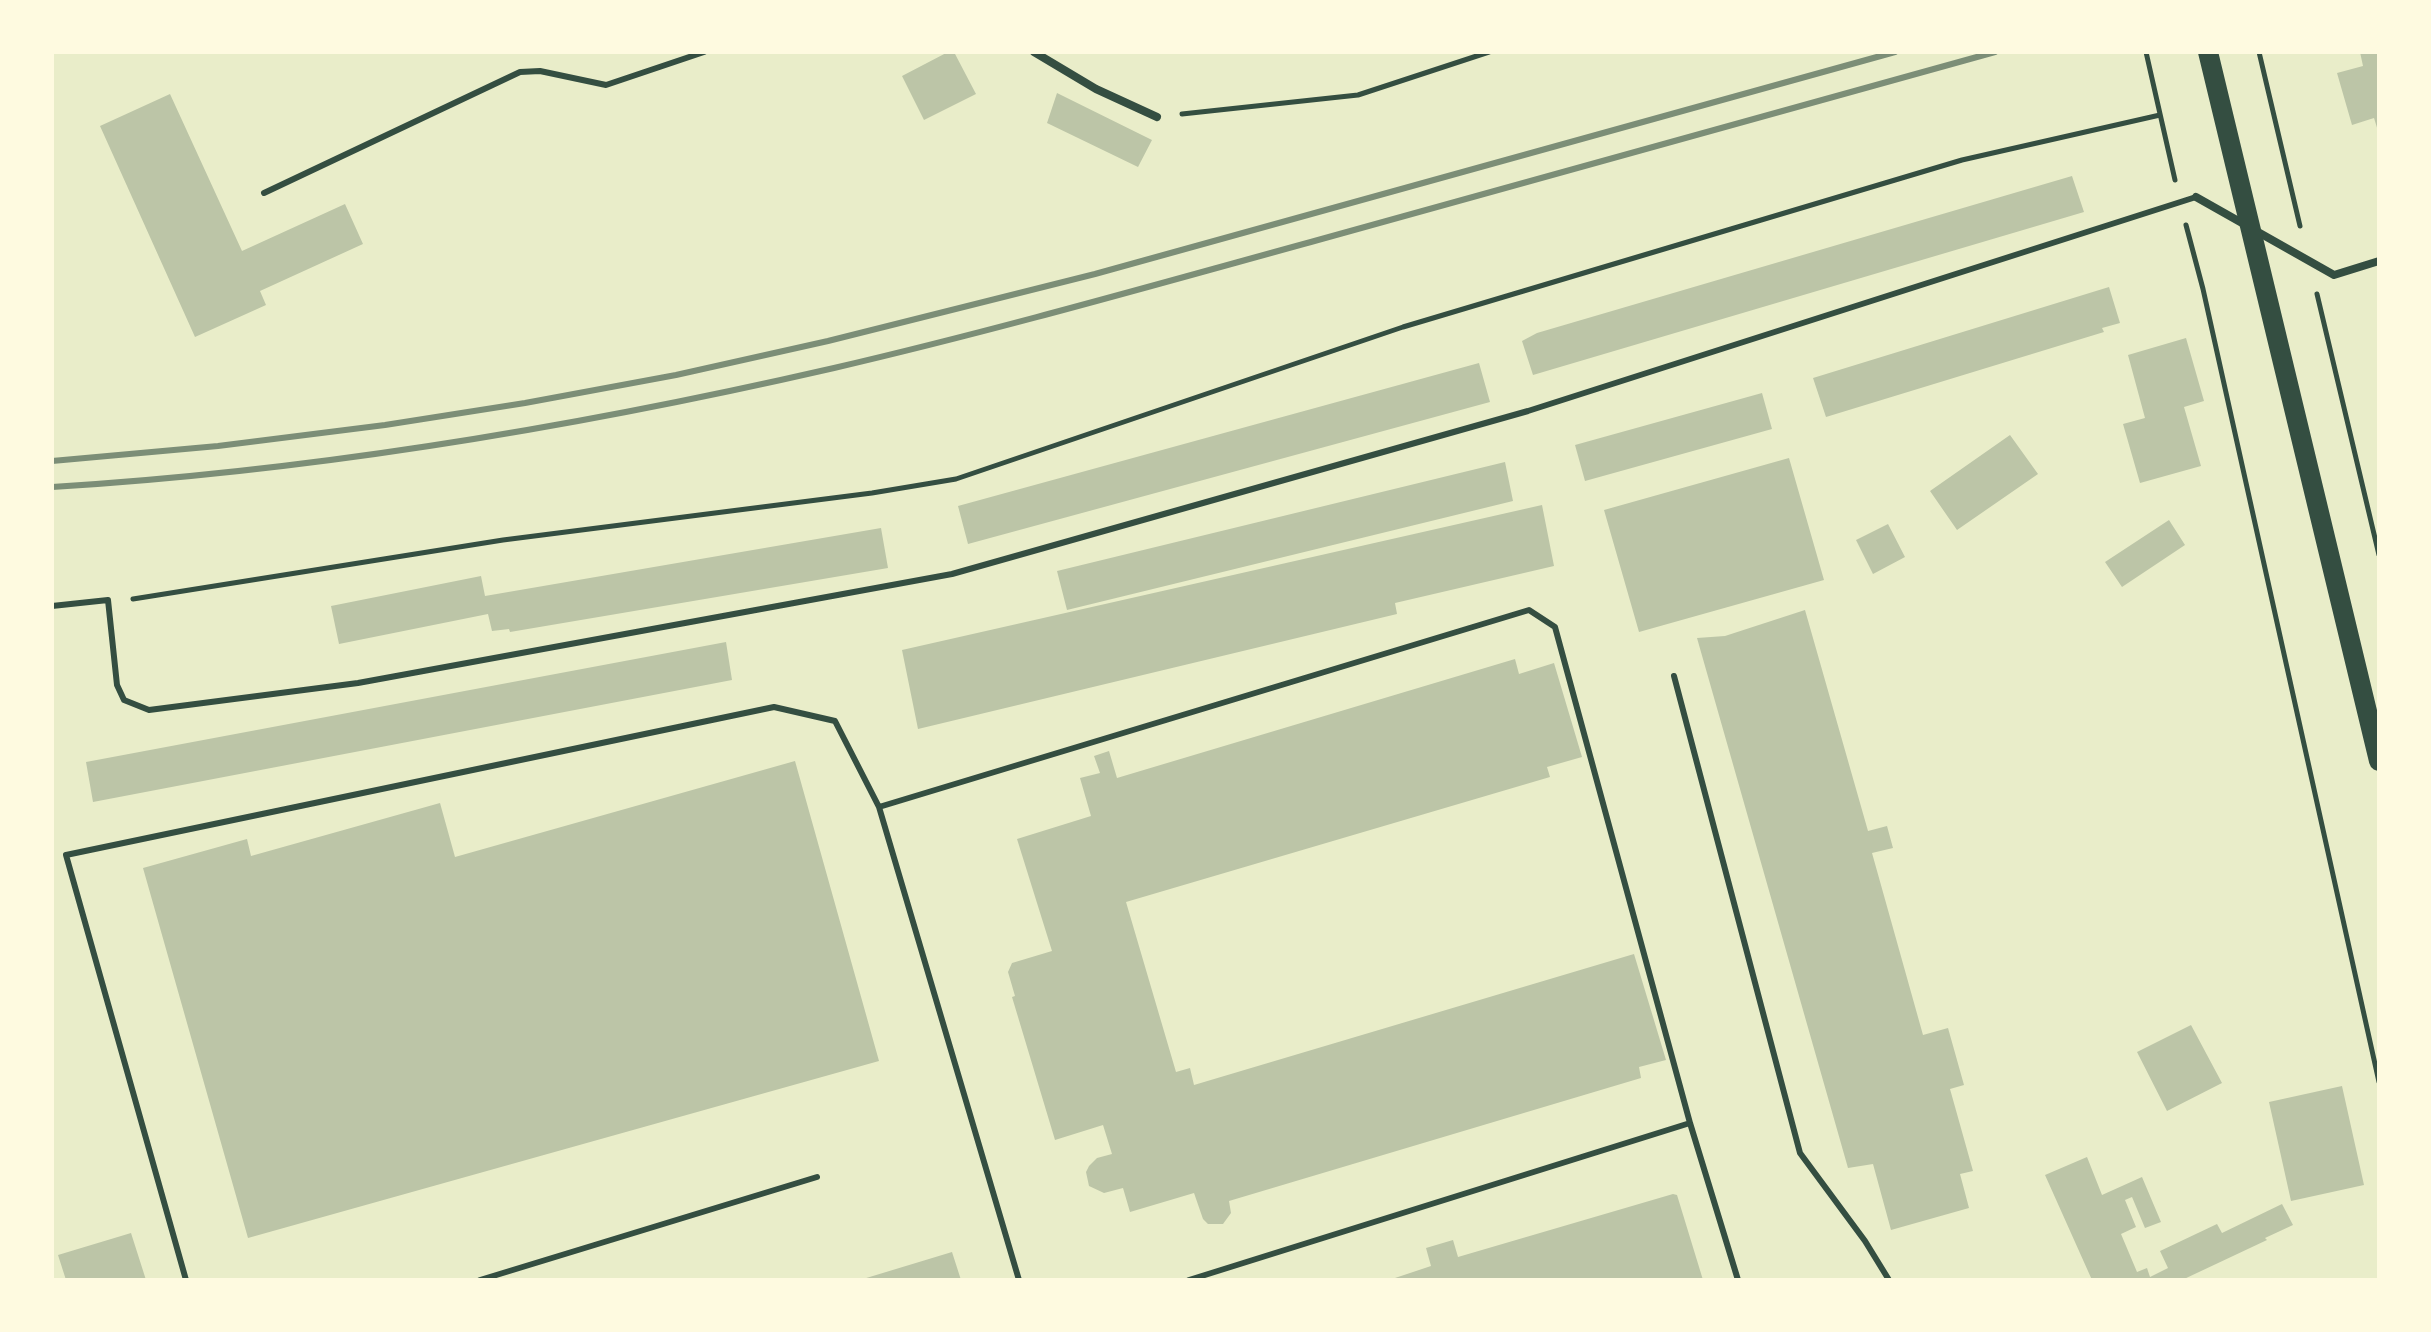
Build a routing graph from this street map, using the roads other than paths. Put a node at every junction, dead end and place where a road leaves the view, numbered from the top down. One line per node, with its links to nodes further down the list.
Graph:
1 (704, 52): 5 (lane)
2 (1034, 52): 4 (street)
3 (2208, 52): 10 (main road)
4 (1157, 117)
5 (264, 193)
6 (2196, 197): 7 (street); 8 (lane)
7 (2379, 261)
8 (52, 606)
9 (1674, 676): 19 (lane)
10 (2379, 761)
11 (879, 807): 12 (lane); 14 (lane); 16 (lane)
12 (1690, 1123): 17 (lane); 18 (lane)
13 (817, 1177): 15 (lane)
14 (186, 1280)
15 (480, 1280)
16 (1019, 1280)
17 (1189, 1280)
18 (1738, 1280)
19 (1889, 1280)

